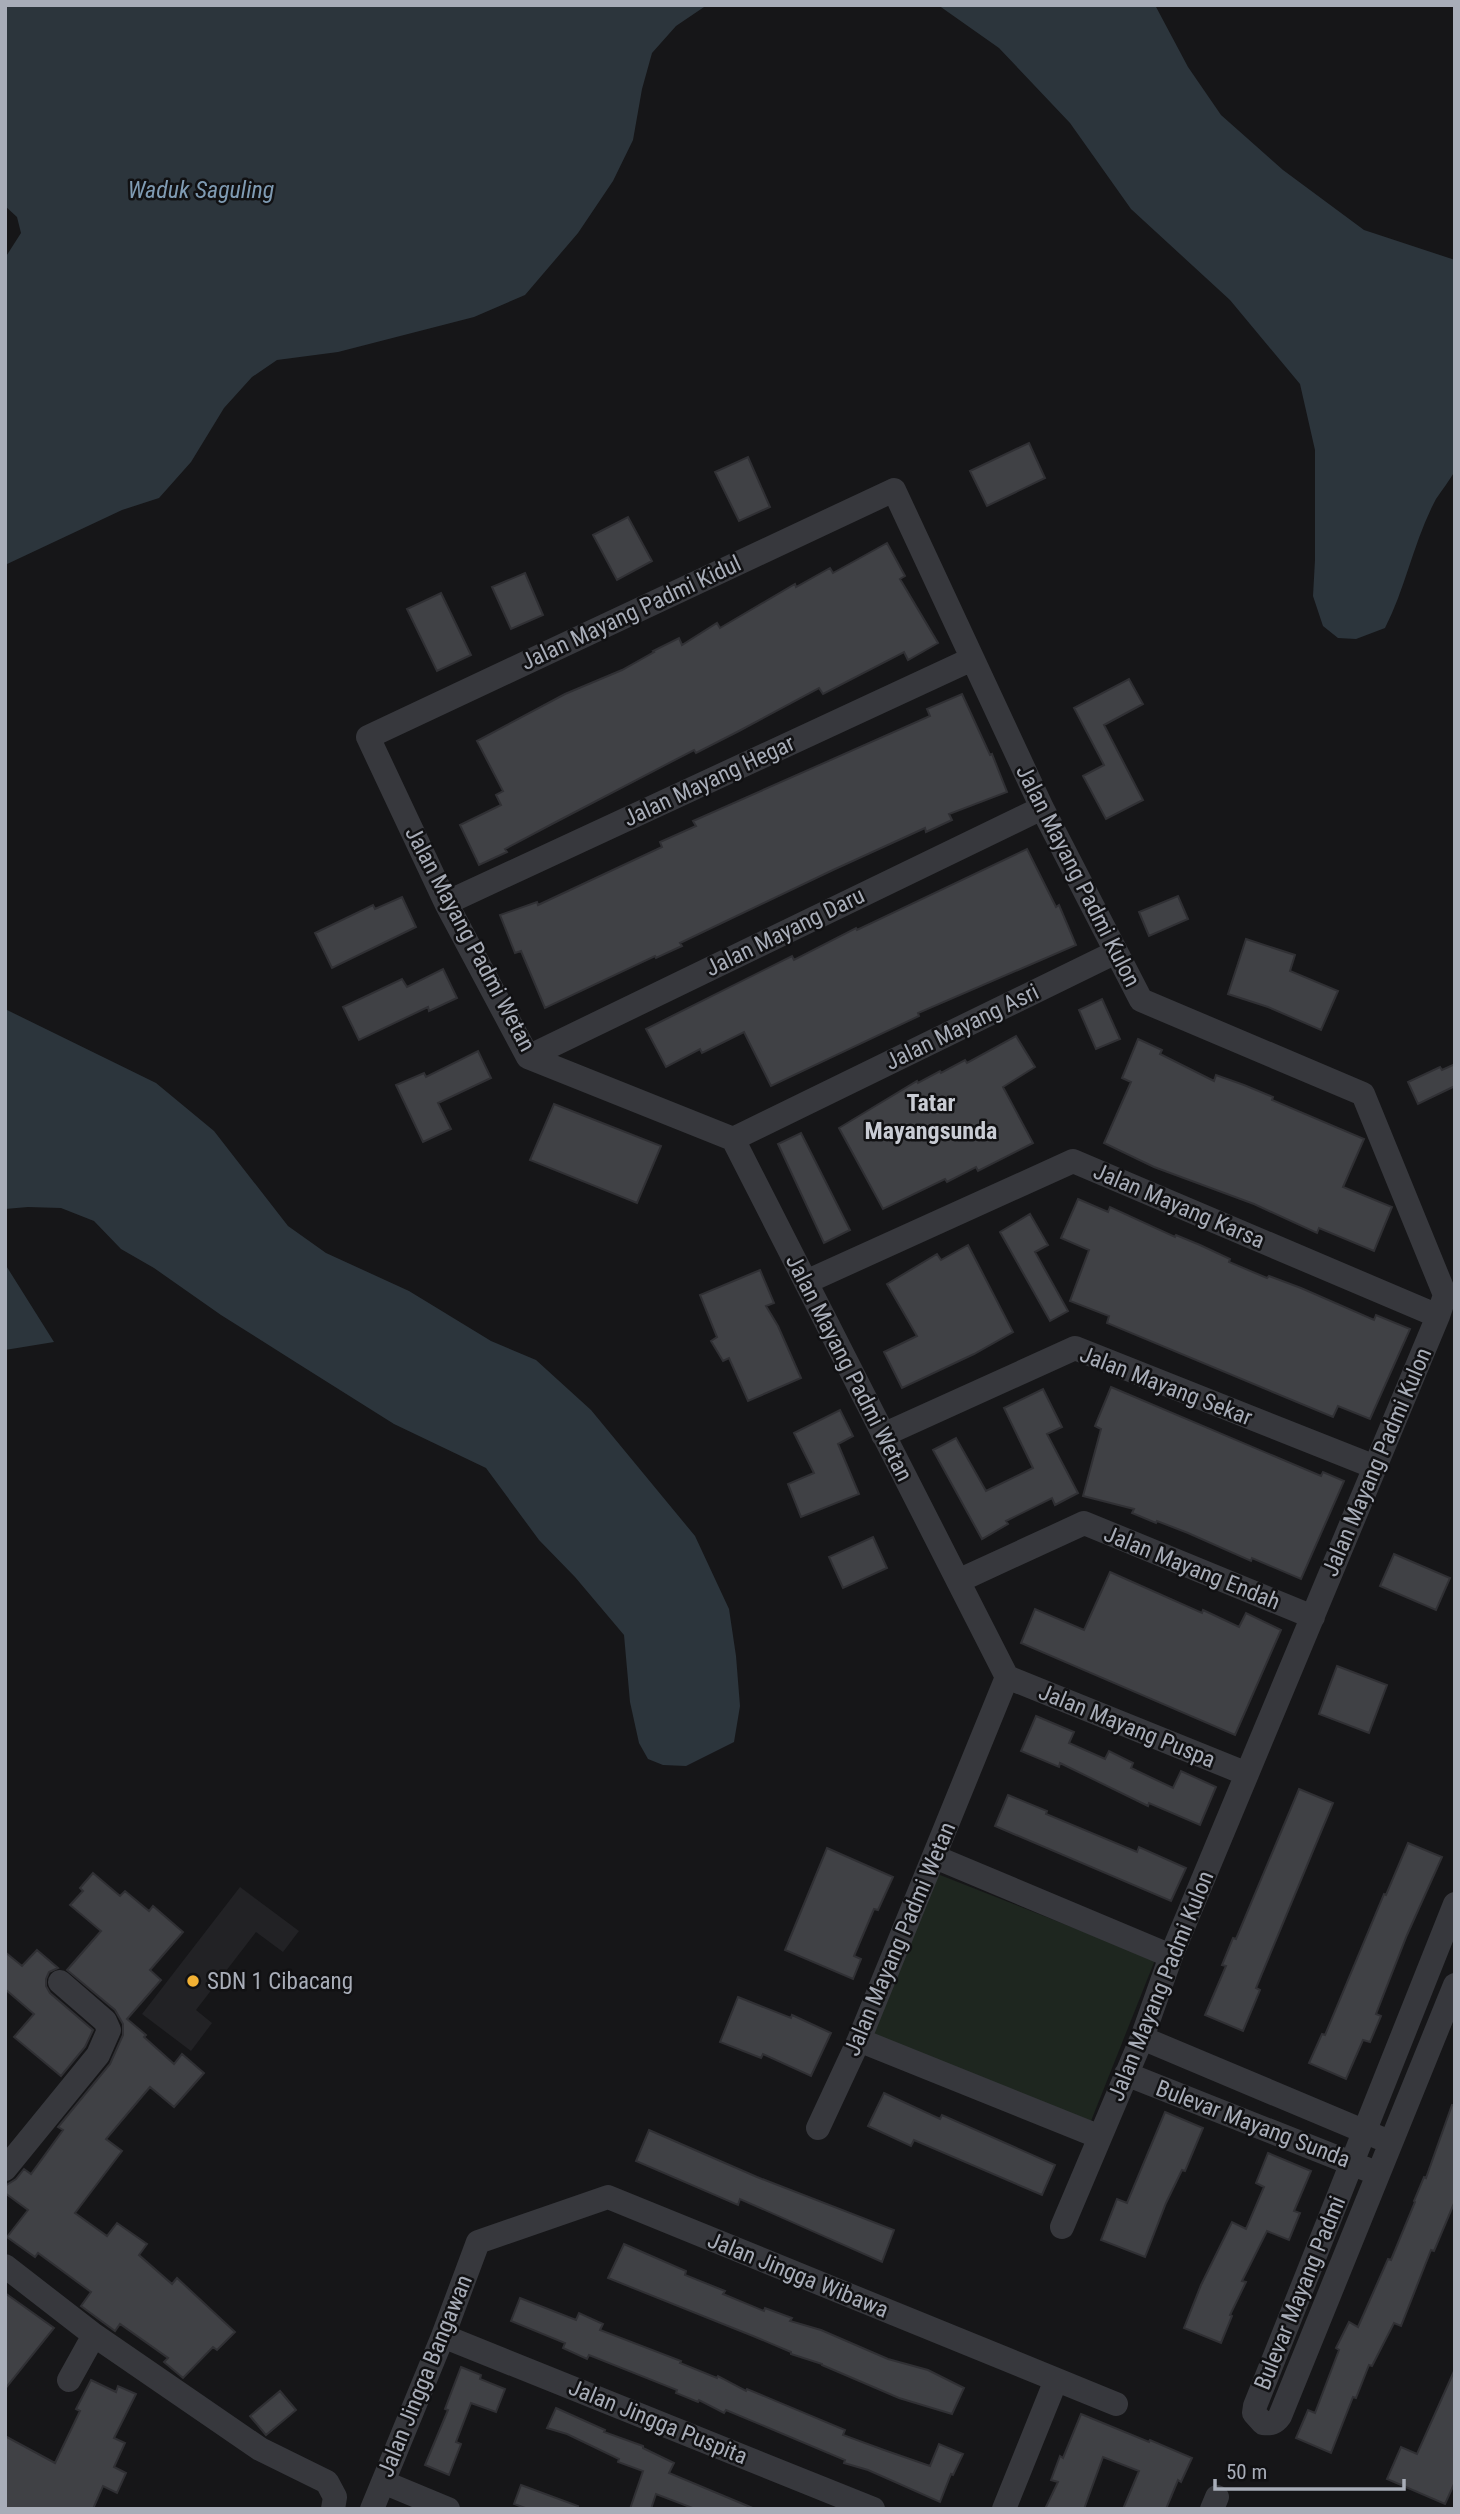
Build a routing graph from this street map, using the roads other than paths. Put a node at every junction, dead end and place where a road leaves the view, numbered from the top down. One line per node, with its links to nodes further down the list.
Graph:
1 (894, 490): 2 (street, Jalan Mayang Padmi Kulon); 3 (street, Jalan Mayang Padmi Kidul)
2 (972, 659): 4 (street, Jalan Mayang Padmi Kulon); 5 (street, Jalan Mayang Hegar)
3 (368, 737): 5 (street, Jalan Mayang Padmi Wetan)
4 (1042, 808): 6 (street, Jalan Mayang Padmi Kulon); 7 (street, Jalan Mayang Daru)
5 (446, 903): 7 (street, Jalan Mayang Padmi Wetan)
6 (1116, 952): 8 (street, Jalan Mayang Asri); 10 (street, Jalan Mayang Padmi Kulon)
7 (528, 1057): 8 (street, Jalan Mayang Padmi Wetan)
8 (733, 1139): 9 (street, Jalan Mayang Padmi Wetan)
9 (806, 1282): 10 (street, Jalan Mayang Karsa); 11 (street, Jalan Mayang Padmi Wetan)
10 (1438, 1316): 12 (street, Jalan Mayang Padmi Kulon)
11 (883, 1435): 12 (street, Jalan Mayang Sekar); 13 (street, Jalan Mayang Padmi Wetan)
12 (1375, 1466): 14 (street, Jalan Mayang Padmi Kulon)
13 (958, 1581): 14 (street, Jalan Mayang Endah); 15 (street, Jalan Mayang Padmi Wetan)
14 (1313, 1617): 16 (street, Jalan Mayang Padmi Kulon)
15 (1007, 1678): 16 (street, Jalan Mayang Puspa); 17 (street, Jalan Mayang Padmi Wetan)
16 (1247, 1774): 19 (street, Jalan Mayang Padmi Kulon)
17 (935, 1857): 19 (street); 23 (street, Jalan Mayang Padmi Wetan)
18 (1455, 1904): 26 (street, Bulevar Mayang Padmi)
19 (1171, 1956): 22 (street, Jalan Mayang Padmi Kulon)
20 (61, 1982): 30 (street)
21 (1455, 1985): 28 (street, Bulevar Mayang Padmi)
22 (1142, 2038): 24 (street, Jalan Mayang Padmi Kulon); 26 (street, Bulevar Mayang Sunda)
23 (859, 2040): 25 (street, Jalan Mayang Padmi Wetan); 27 (street)
24 (1126, 2074): 27 (street, Jalan Mayang Padmi Kulon); 29 (street, Bulevar Mayang Sunda)
25 (818, 2128)
26 (1364, 2132): 28 (street, Bulevar Mayang Sunda); 29 (street, Bulevar Mayang Padmi)
27 (1100, 2137): 32 (street, Jalan Mayang Padmi Kulon)
28 (1392, 2143): 31 (street, Bulevar Mayang Padmi)
29 (1352, 2162): 31 (street, Bulevar Mayang Sunda); 31 (street, Bulevar Mayang Padmi)
30 (5, 2169)
31 (1380, 2175)
32 (1062, 2227)
33 (478, 2242): 36 (street, Jalan Jingga Bangawan); 38 (street, Jalan Jingga Wibawa)
34 (5, 2266): 35 (street)
35 (94, 2335): 37 (street); 41 (street)
36 (443, 2336): 40 (street, Jalan Jingga Bangawan); 44 (street, Jalan Jingga Puspita)
37 (69, 2380)
38 (1056, 2380): 39 (street, Jalan Jingga Wibawa); 45 (street)
39 (1116, 2404)
40 (383, 2482): 42 (street, Jalan Jingga Bangawan); 43 (street)
41 (333, 2509)
42 (372, 2509)
43 (448, 2509)
44 (873, 2509)
45 (1004, 2509)

